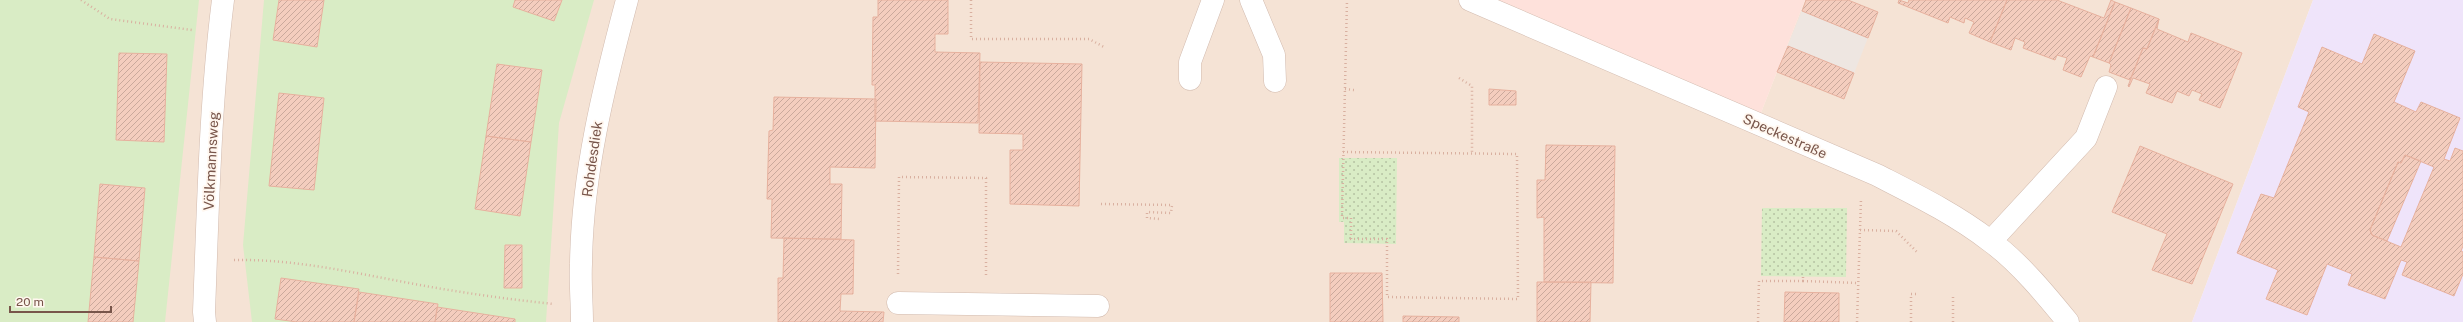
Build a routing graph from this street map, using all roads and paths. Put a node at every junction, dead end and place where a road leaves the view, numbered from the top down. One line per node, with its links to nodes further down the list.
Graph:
1 (80, 0): 9 (path)
2 (223, 0): 9 (street, Völkmannsweg)
3 (627, 0): 34 (street, Rohdesdiek)
4 (971, 0): 10 (path)
5 (1213, 0): 12 (street)
6 (1251, 0): 13 (street)
7 (1346, 0): 15 (path)
8 (1470, 0): 19 (street, Speckestraße)
9 (219, 33): 25 (street, Völkmannsweg)
10 (1104, 47)
11 (1459, 78): 18 (path)
12 (1190, 79)
13 (1275, 81)
14 (2106, 87): 23 (street)
15 (1345, 89): 16 (path); 17 (path)
16 (1354, 90)
17 (1343, 152): 18 (path); 18 (path)
18 (1472, 154)
19 (1861, 169): 22 (path); 23 (street, Speckestraße)
20 (1101, 204): 21 (path)
21 (1160, 219)
22 (1860, 230): 24 (path); 28 (path)
23 (1991, 241): 40 (street, Speckestraße)
24 (1918, 253)
25 (206, 260): 34 (path); 35 (street, Völkmannsweg)
26 (1803, 277): 27 (path)
27 (1803, 282): 28 (path); 36 (path)
28 (1858, 283): 37 (path)
29 (1917, 294): 38 (path)
30 (1953, 295): 39 (path)
31 (898, 303): 32 (street); 32 (path)
32 (986, 304): 33 (street)
33 (1098, 306)
34 (582, 314)
35 (205, 322)
36 (1758, 322)
37 (1857, 322)
38 (1911, 322)
39 (1953, 322)
40 (2068, 322)

